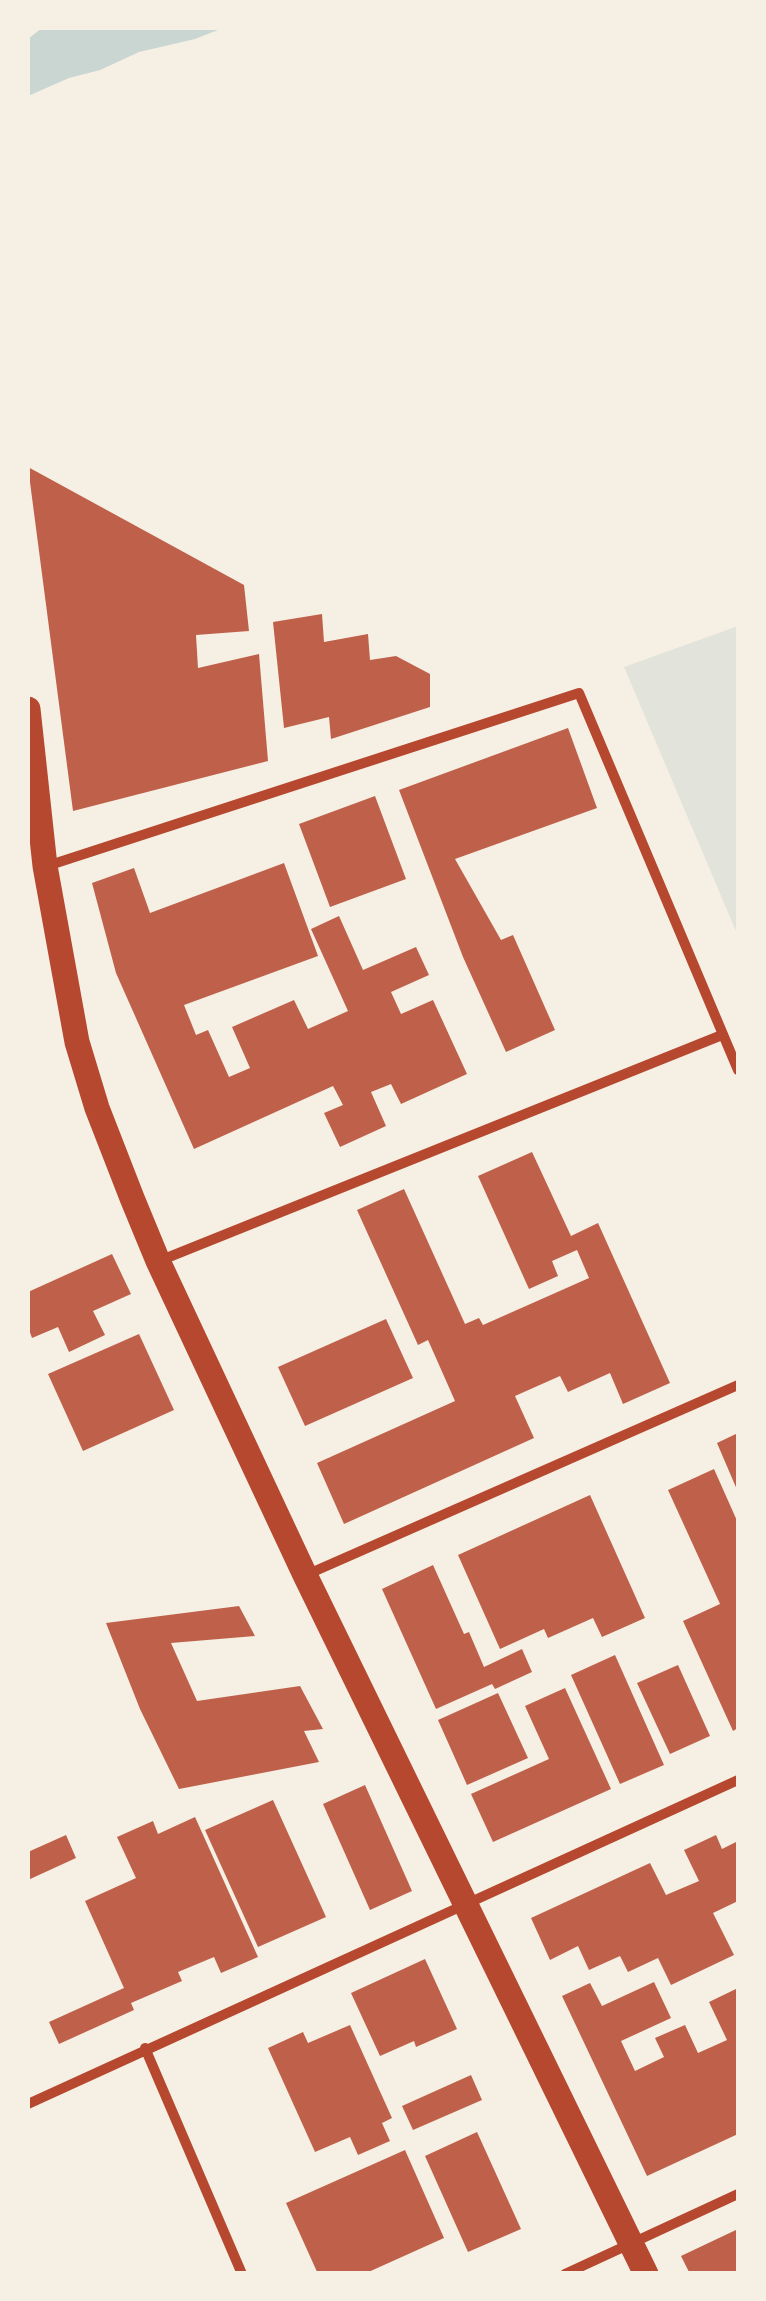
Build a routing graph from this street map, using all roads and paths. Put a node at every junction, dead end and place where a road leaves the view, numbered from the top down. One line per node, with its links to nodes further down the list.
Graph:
1 (28, 708): 2 (main road)
2 (45, 866): 3 (street); 5 (main road)
3 (722, 1035): 4 (street); 5 (street)
4 (738, 1070)
5 (158, 1261): 7 (main road)
6 (738, 1384): 7 (street)
7 (305, 1575): 9 (main road)
8 (738, 1780): 9 (street)
9 (466, 1902): 10 (street); 13 (main road)
10 (146, 2048): 11 (street); 14 (street)
11 (28, 2104)
12 (738, 2194): 13 (street)
13 (632, 2243): 15 (street); 16 (main road)
14 (242, 2274)
15 (564, 2274)
16 (646, 2274)

